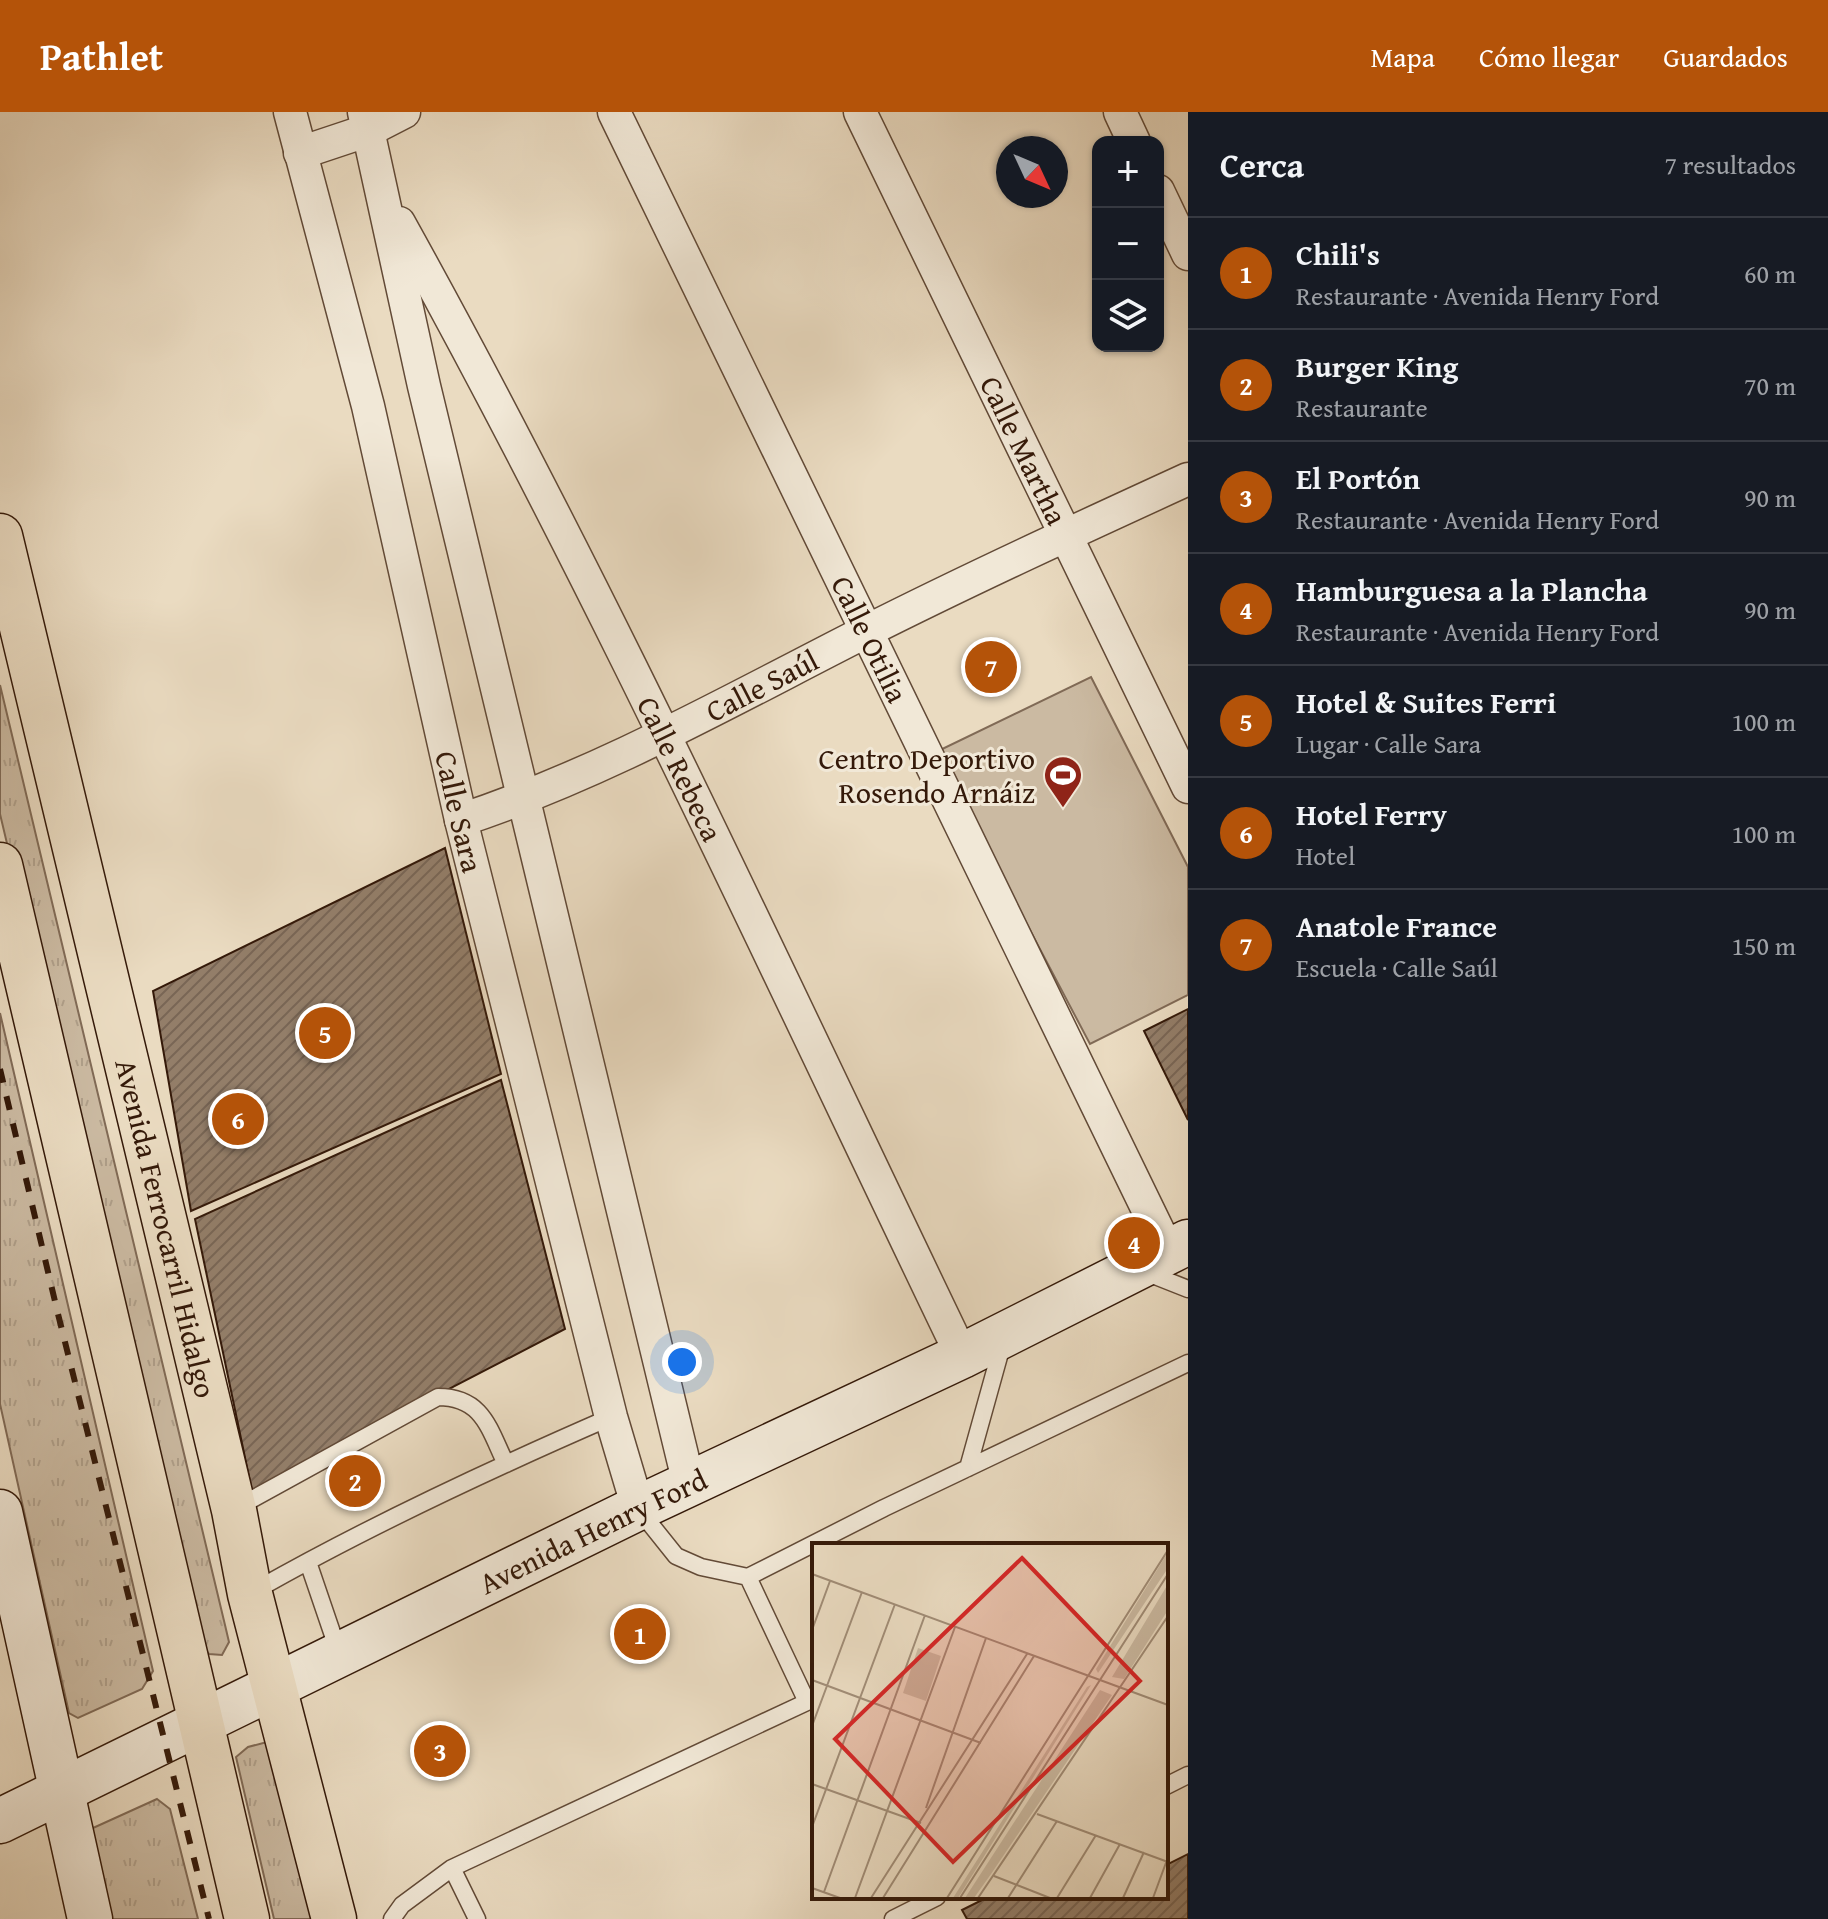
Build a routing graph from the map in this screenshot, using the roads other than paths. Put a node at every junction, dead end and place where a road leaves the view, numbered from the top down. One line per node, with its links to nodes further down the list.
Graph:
1 (290, 112): 8 (street, Calle Sara)
2 (404, 112): 6 (street)
3 (614, 112): 15 (street, Calle Otilia)
4 (860, 112): 13 (street, Calle Martha)
5 (1120, 112): 7 (street)
6 (366, 121): 8 (street); 9 (street, Calle Sara)
7 (1131, 136)
8 (300, 153): 19 (street, Calle Sara)
9 (382, 192): 16 (street, Calle Rebeca); 18 (street, Calle Sara)
10 (1164, 204): 11 (street)
11 (1188, 254)
12 (1188, 479): 13 (street, Calle Saúl)
13 (1064, 535): 15 (street, Calle Saúl); 17 (street, Calle Martha)
14 (0, 536): 31 (main road, Avenida Ferrocarril Hidalgo)
15 (865, 632): 16 (street, Calle Saúl); 21 (street, Calle Otilia)
16 (665, 737): 18 (street, Calle Saúl); 24 (street, Calle Rebeca)
17 (1188, 787)
18 (522, 800): 19 (street, Calle Saúl); 29 (street, Calle Sara)
19 (461, 820): 26 (street, Calle Sara)
20 (0, 865): 40 (main road)
21 (1164, 1253): 22 (lane); 23 (street, Avenida Henry Ford)
22 (1188, 1289)
23 (1006, 1333): 24 (street, Avenida Henry Ford); 28 (lane)
24 (962, 1356): 29 (street, Avenida Henry Ford)
25 (1188, 1363): 28 (lane)
26 (611, 1417): 27 (lane); 30 (street, Calle Sara)
27 (506, 1464): 31 (lane); 35 (lane)
28 (968, 1468): 33 (lane)
29 (689, 1484): 30 (street, Avenida Henry Ford)
30 (638, 1508): 36 (lane); 38 (street, Avenida Henry Ford)
31 (234, 1510): 37 (main road, Avenida Ferrocarril Hidalgo)
32 (0, 1512): 43 (street)
33 (817, 1543)
34 (812, 1545): 36 (lane)
35 (308, 1562): 37 (lane); 38 (lane)
36 (748, 1577): 45 (lane)
37 (250, 1594): 39 (main road, Avenida Ferrocarril Hidalgo)
38 (340, 1654): 39 (street, Avenida Henry Ford)
39 (273, 1687): 40 (street, Avenida Henry Ford); 49 (main road, Avenida Ferrocarril Hidalgo)
40 (200, 1723): 43 (street, Avenida Henry Ford); 48 (main road)
41 (1188, 1775): 42 (lane)
42 (1168, 1785)
43 (61, 1792): 44 (street, Avenida Henry Ford); 47 (street)
44 (0, 1821)
45 (452, 1868): 50 (lane); 51 (lane)
46 (933, 1899): 52 (lane)
47 (90, 1919)
48 (247, 1919)
49 (334, 1919)
50 (392, 1919)
51 (477, 1919)
52 (893, 1919)

